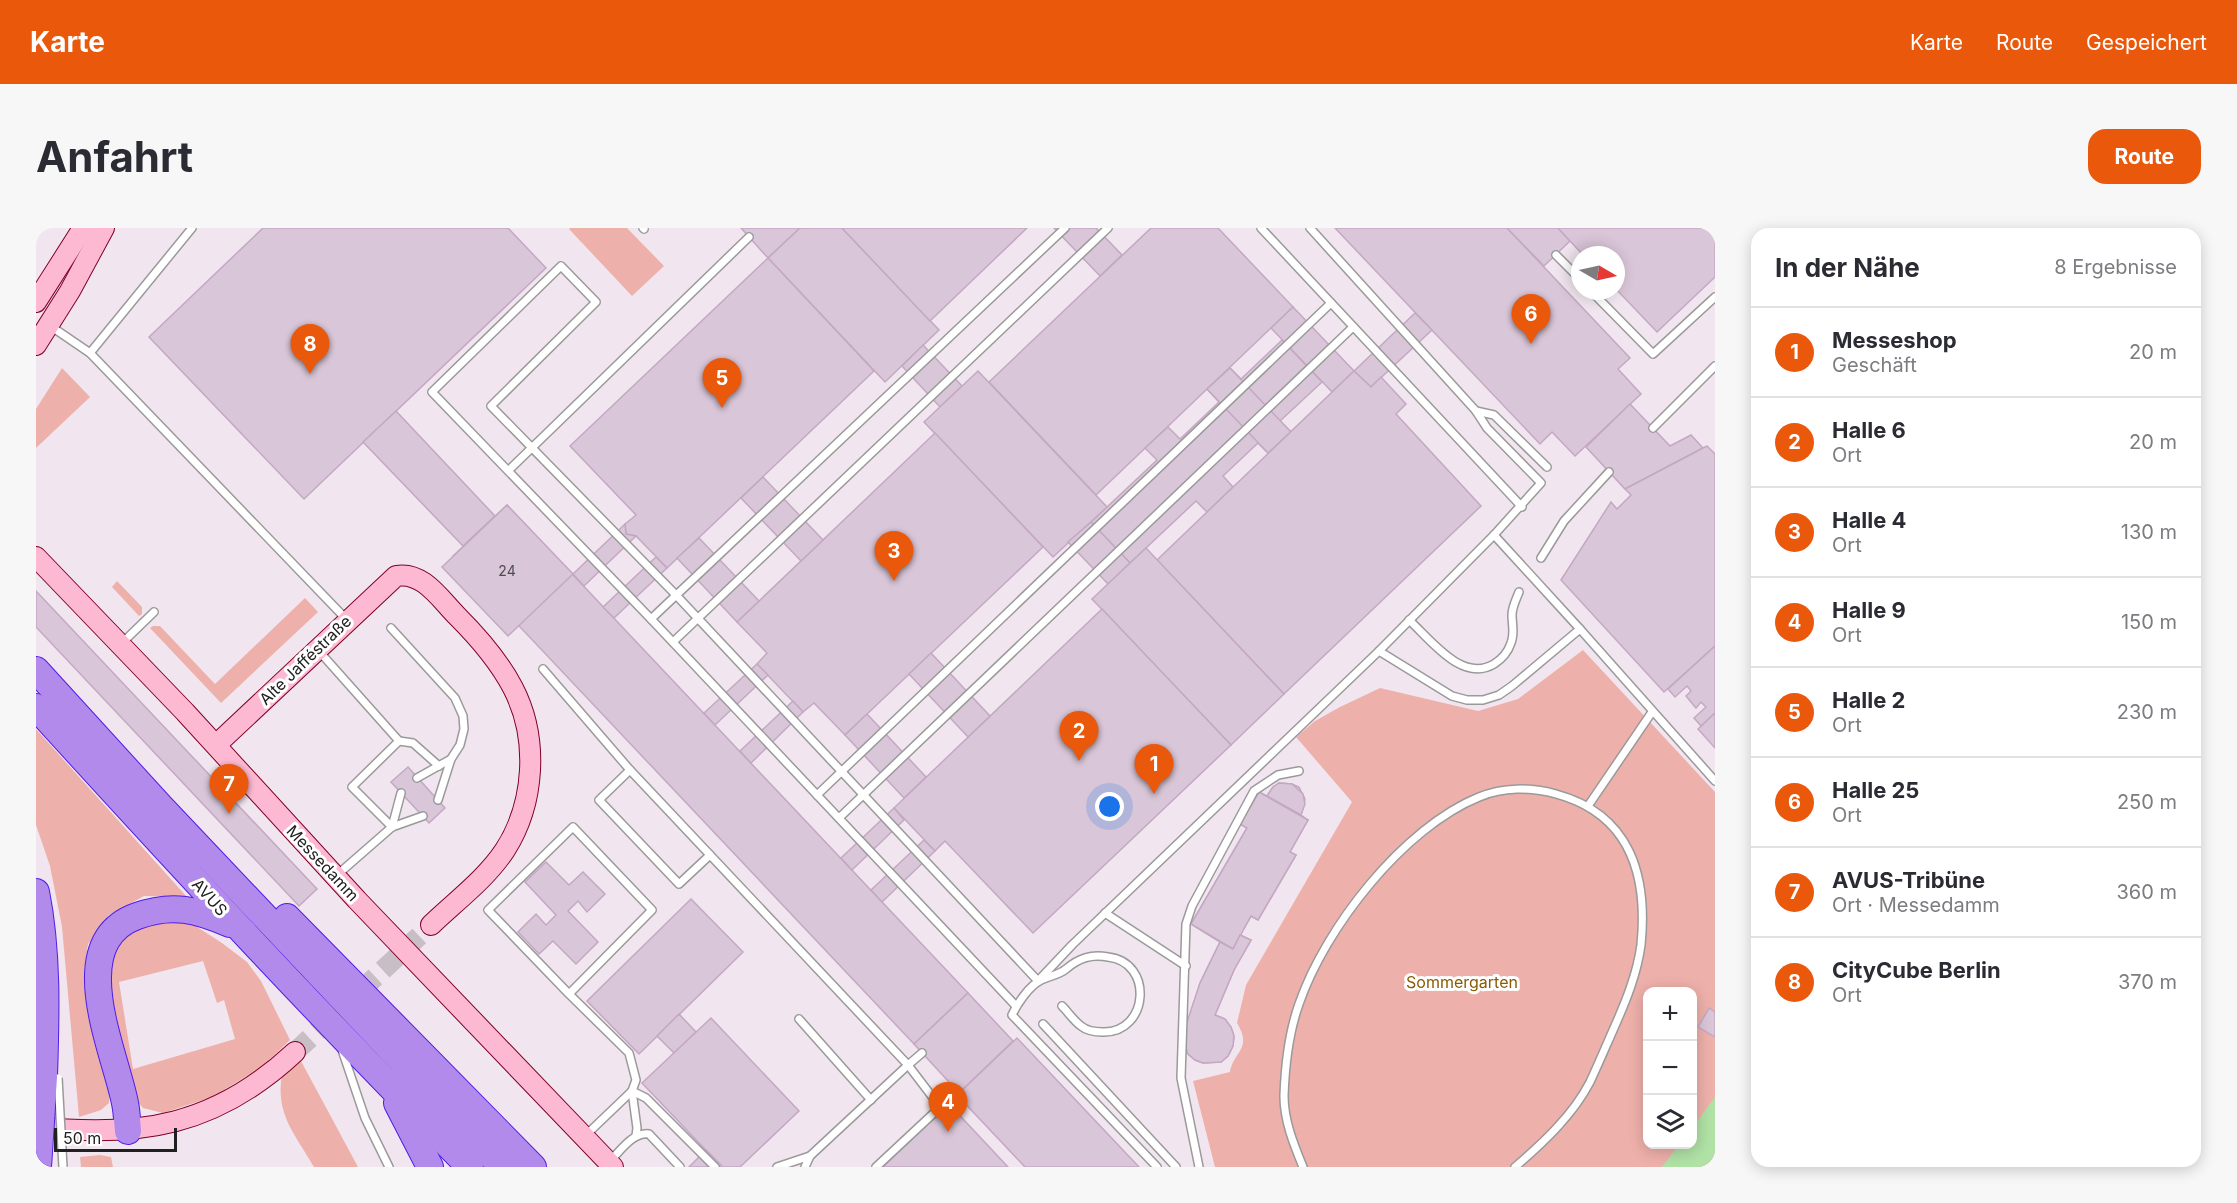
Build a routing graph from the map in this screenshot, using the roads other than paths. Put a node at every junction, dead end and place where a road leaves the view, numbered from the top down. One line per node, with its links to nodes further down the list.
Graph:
1 (83, 228): 13 (main road)
2 (104, 228): 15 (main road)
3 (192, 228): 18 (lane)
4 (1065, 228): 31 (lane)
5 (1108, 228): 33 (lane)
6 (1261, 228): 14 (lane)
7 (1310, 228): 20 (lane)
8 (749, 237): 22 (lane)
9 (1556, 255): 10 (lane)
10 (1571, 270)
11 (1715, 297): 12 (lane)
12 (1600, 300)
13 (36, 302)
14 (1331, 303): 16 (lane); 52 (lane)
15 (42, 321): 17 (main road); 18 (lane)
16 (1353, 327): 26 (lane); 57 (lane)
17 (36, 345)
18 (90, 353): 35 (lane)
19 (1715, 366): 21 (lane)
20 (1476, 411): 23 (lane); 26 (lane)
21 (1653, 428)
22 (531, 448): 24 (lane); 24 (lane); 31 (lane)
23 (1547, 467)
24 (509, 470): 34 (lane)
25 (1609, 472): 29 (lane)
26 (1522, 507): 27 (lane)
27 (1494, 535): 36 (lane); 38 (lane)
28 (36, 557): 40 (main road, Messedamm)
29 (1541, 558)
30 (1519, 592): 36 (lane)
31 (676, 595): 33 (lane); 34 (lane)
32 (154, 612): 40 (lane)
33 (698, 618): 39 (lane); 52 (lane)
34 (651, 619): 39 (lane)
35 (347, 620): 41 (main road, Alte Jafféstraße); 69 (main road, Alte Jafféstraße)
36 (1409, 620): 42 (lane)
37 (391, 627): 49 (lane)
38 (1580, 629): 42 (lane); 46 (lane)
39 (673, 642): 58 (lane)
40 (120, 644): 48 (main road, Messedamm)
41 (317, 650): 47 (lane); 48 (main road, Alte Jafféstraße)
42 (1379, 651): 68 (lane)
43 (543, 669): 51 (lane)
44 (36, 670): 61 (highway)
45 (36, 707): 70 (highway, AVUS)
46 (1652, 712): 55 (lane); 60 (lane)
47 (399, 741): 50 (lane); 64 (lane)
48 (216, 745): 66 (main road, Messedamm)
49 (451, 759): 50 (lane); 59 (lane)
50 (439, 766): 54 (lane)
51 (630, 770): 65 (lane); 65 (lane)
52 (842, 771): 57 (lane); 58 (lane)
53 (1299, 771): 71 (lane)
54 (417, 778)
55 (1715, 781)
56 (401, 793): 64 (lane)
57 (863, 794): 63 (lane); 73 (lane)
58 (817, 795): 63 (lane)
59 (438, 800)
60 (1588, 806): 109 (lane); 110 (lane)
61 (161, 807): 99 (highway); 100 (highway)
62 (423, 816): 64 (lane)
63 (839, 818): 75 (lane)
64 (392, 827): 66 (lane)
65 (710, 855): 83 (lane)
66 (335, 877): 91 (main road, Messedamm)
67 (36, 892): 72 (highway)
68 (1105, 913): 71 (lane); 73 (lane)
69 (431, 925)
70 (237, 927): 79 (highway, AVUS); 89 (highway)
71 (1186, 966): 108 (lane)
72 (45, 971): 80 (lane); 84 (highway)
73 (1038, 981): 75 (lane); 76 (lane)
74 (569, 994): 74 (lane); 86 (lane)
75 (1016, 1006): 106 (lane)
76 (1062, 1006)
77 (799, 1019): 87 (lane)
78 (1043, 1024): 107 (lane)
79 (334, 1030): 85 (highway, AVUS); 96 (lane)
80 (53, 1034)
81 (295, 1052): 89 (main road)
82 (922, 1053): 83 (lane)
83 (908, 1065): 87 (lane); 105 (lane)
84 (53, 1074): 94 (highway, bridge); 95 (lane, bridge)
85 (387, 1084): 97 (highway); 98 (highway, AVUS)
86 (632, 1091): 90 (lane); 91 (lane); 102 (lane)
87 (871, 1100): 92 (lane)
88 (36, 1127): 89 (main road)
89 (128, 1131)
90 (636, 1136): 93 (lane); 101 (lane)
91 (584, 1137): 93 (main road, Messedamm)
92 (810, 1156): 103 (lane); 104 (lane)
93 (611, 1165)
94 (38, 1167)
95 (63, 1167)
96 (389, 1167)
97 (430, 1167)
98 (470, 1167)
99 (502, 1167)
100 (533, 1167)
101 (680, 1167)
102 (715, 1167)
103 (777, 1167)
104 (804, 1167)
105 (876, 1167)
106 (1156, 1167)
107 (1176, 1167)
108 (1199, 1167)
109 (1303, 1167)
110 (1515, 1167)

